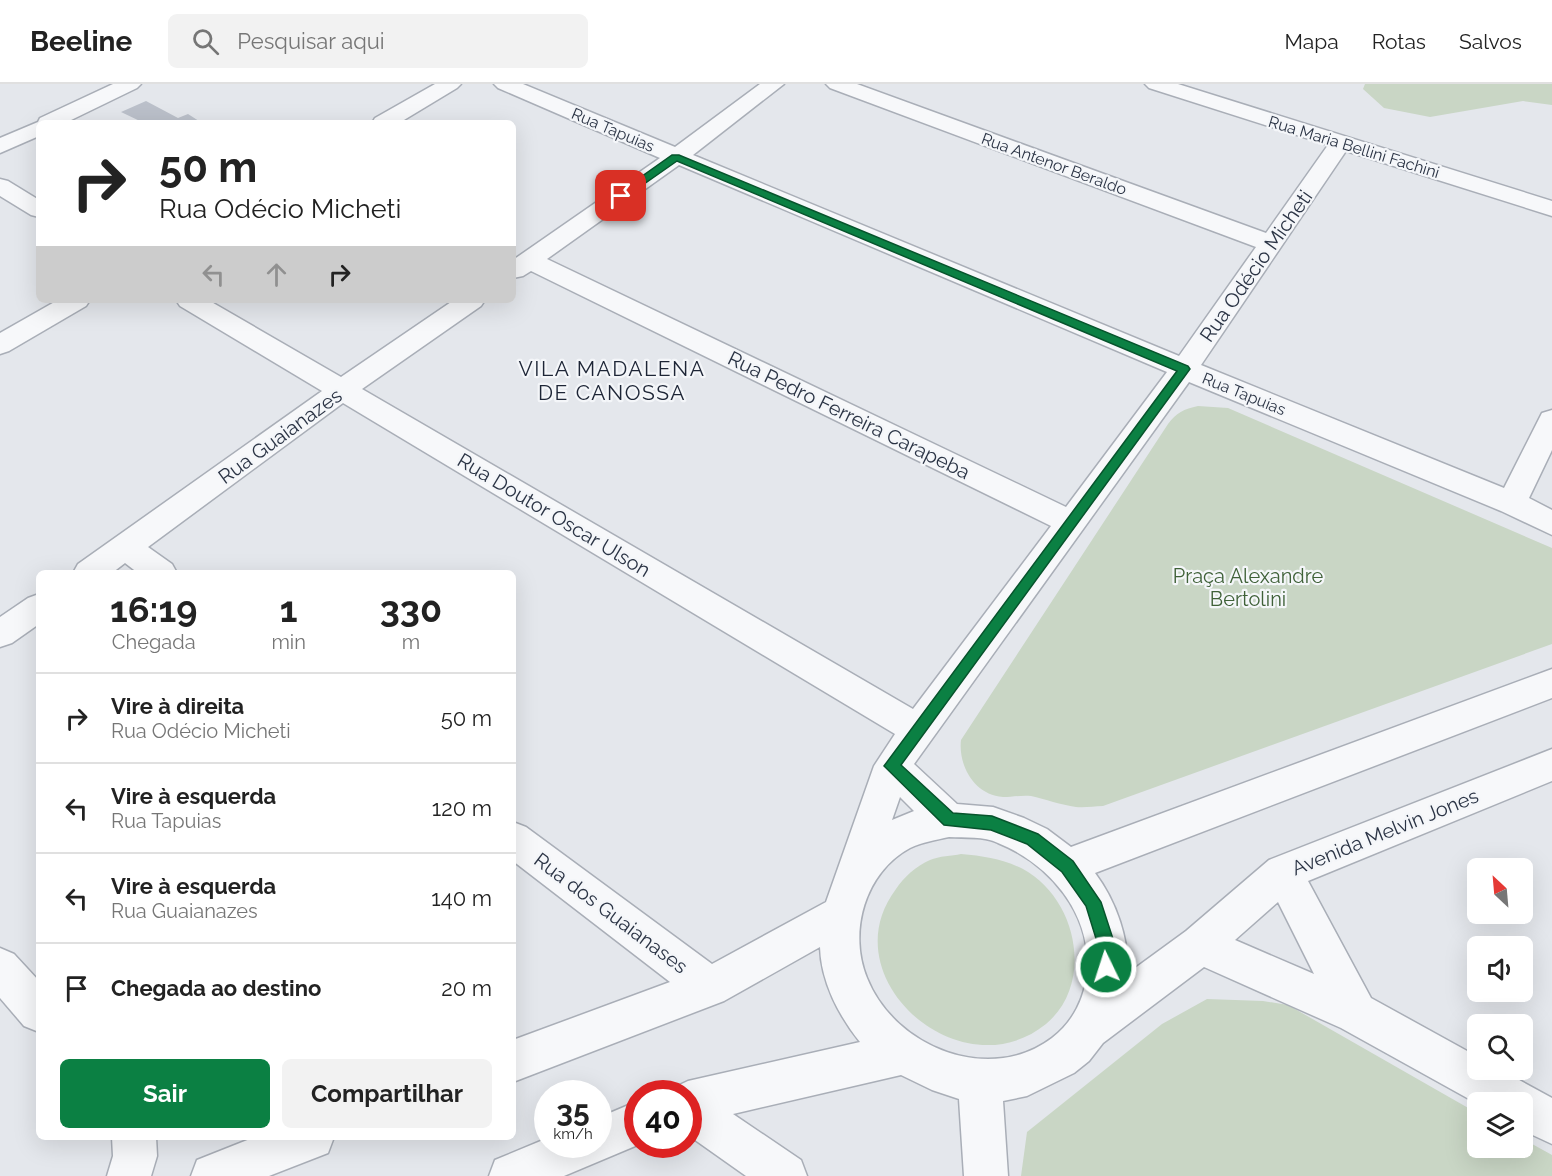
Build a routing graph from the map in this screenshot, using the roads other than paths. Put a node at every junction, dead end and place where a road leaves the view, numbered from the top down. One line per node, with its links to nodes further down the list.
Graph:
1 (130, 84): 7 (street)
2 (450, 84): 8 (street)
3 (505, 84): 12 (street, Rua Tapuias)
4 (773, 84): 12 (street)
5 (837, 84): 16 (street, Rua Antenor Beraldo)
6 (1156, 84): 10 (street, Rua Maria Bellini Fachini)
7 (54, 120)
8 (388, 120)
9 (36, 129): 11 (street)
10 (1341, 143): 15 (street, Rua Maria Bellini Fachini); 16 (street, Rua Odécio Micheti)
11 (0, 146)
12 (676, 157): 17 (street); 22 (street, Rua Tapuias)
13 (0, 186): 14 (street)
14 (36, 208)
15 (1552, 209)
16 (1272, 244): 22 (street, Rua Odécio Micheti)
17 (521, 266): 26 (street, Rua Pedro Ferreira Carapeba)
18 (72, 303): 21 (street)
19 (194, 303): 23 (street, Rua Doutor Oscar Ulson)
20 (468, 303): 23 (street, Rua Guaianazes)
21 (0, 345)
22 (1184, 369): 25 (street, Rua Tapuias); 26 (street, Rua Odécio Micheti)
23 (342, 390): 28 (street, Rua Guaianazes); 34 (street, Rua Doutor Oscar Ulson)
24 (1552, 420): 25 (street)
25 (1512, 503): 27 (street, Rua Tapuias)
26 (1072, 523): 34 (street, Rua Odécio Micheti)
27 (1552, 523)
28 (126, 547): 29 (street, Rua Guaianazes); 30 (street)
29 (92, 570)
30 (157, 570)
31 (36, 609): 32 (street)
32 (0, 634)
33 (1552, 683): 39 (street)
34 (918, 730): 36 (street, Rua Odécio Micheti)
35 (1552, 765): 40 (street, Avenida Melvin Jones)
36 (892, 766): 37 (street); 41 (street, Rua Odécio Micheti)
37 (949, 820): 39 (street); 41 (street)
38 (516, 841): 45 (street, Rua dos Guaianases)
39 (1068, 866): 48 (street)
40 (1283, 873): 43 (street, Avenida Melvin Jones); 47 (street)
41 (854, 876): 42 (street, Rua Odécio Micheti)
42 (840, 915): 45 (street); 49 (street, Rua Odécio Micheti)
43 (1200, 945): 47 (street); 48 (street, Avenida Melvin Jones)
44 (0, 968): 46 (street)
45 (710, 987): 50 (street)
46 (36, 1008)
47 (1356, 1013): 52 (street)
48 (1089, 1029): 51 (street, Rua Odécio Micheti)
49 (901, 1054): 51 (street, Rua Odécio Micheti); 53 (street)
50 (516, 1060)
51 (980, 1082): 64 (street)
52 (1499, 1092)
53 (702, 1100)
54 (1533, 1112): 56 (street)
55 (702, 1119): 63 (street)
56 (1552, 1122)
57 (134, 1140): 60 (street)
58 (304, 1140): 61 (street)
59 (554, 1158): 62 (street)
60 (129, 1176)
61 (213, 1176)
62 (512, 1176)
63 (785, 1176)
64 (986, 1176)

